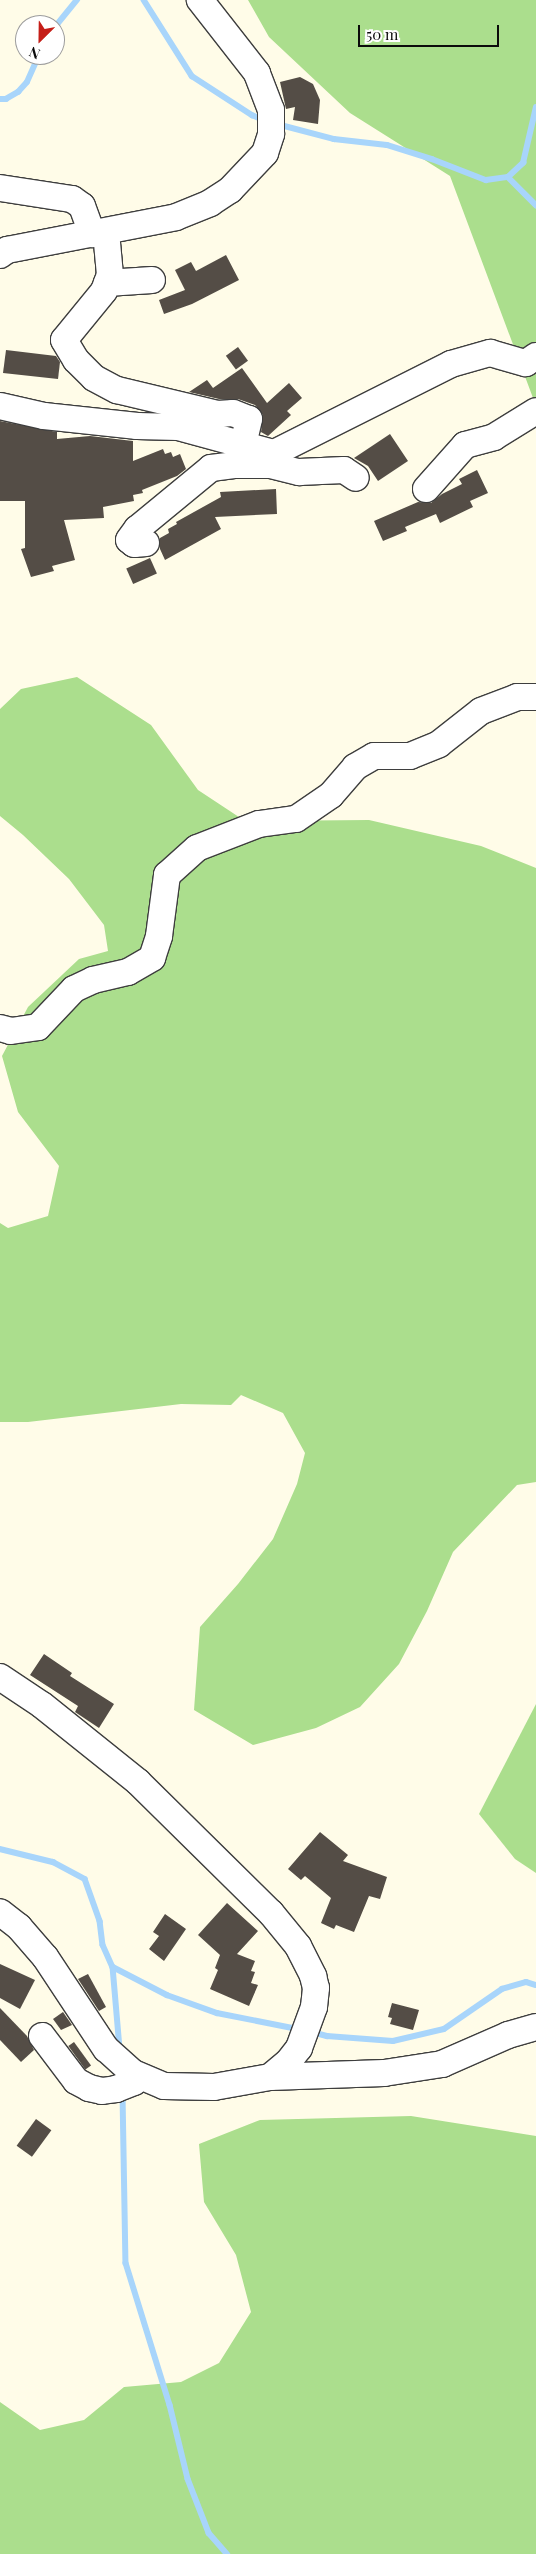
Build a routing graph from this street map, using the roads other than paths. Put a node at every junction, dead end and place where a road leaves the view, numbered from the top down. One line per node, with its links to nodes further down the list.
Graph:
1 (200, 0): 3 (street)
2 (0, 188): 3 (street)
3 (99, 233): 4 (street); 6 (street)
4 (0, 254)
5 (152, 280): 6 (street)
6 (107, 283): 10 (street)
7 (533, 365): 11 (street)
8 (0, 406): 10 (street)
9 (536, 411): 13 (street)
10 (243, 444): 11 (street)
11 (272, 459): 12 (street); 14 (street)
12 (356, 478)
13 (426, 489)
14 (146, 543)
15 (536, 697): 16 (street)
16 (0, 1028)
17 (0, 1677): 21 (street)
18 (0, 1912): 22 (street)
19 (536, 2027): 21 (street)
20 (42, 2036): 22 (street)
21 (270, 2077): 22 (street)
22 (128, 2081)

